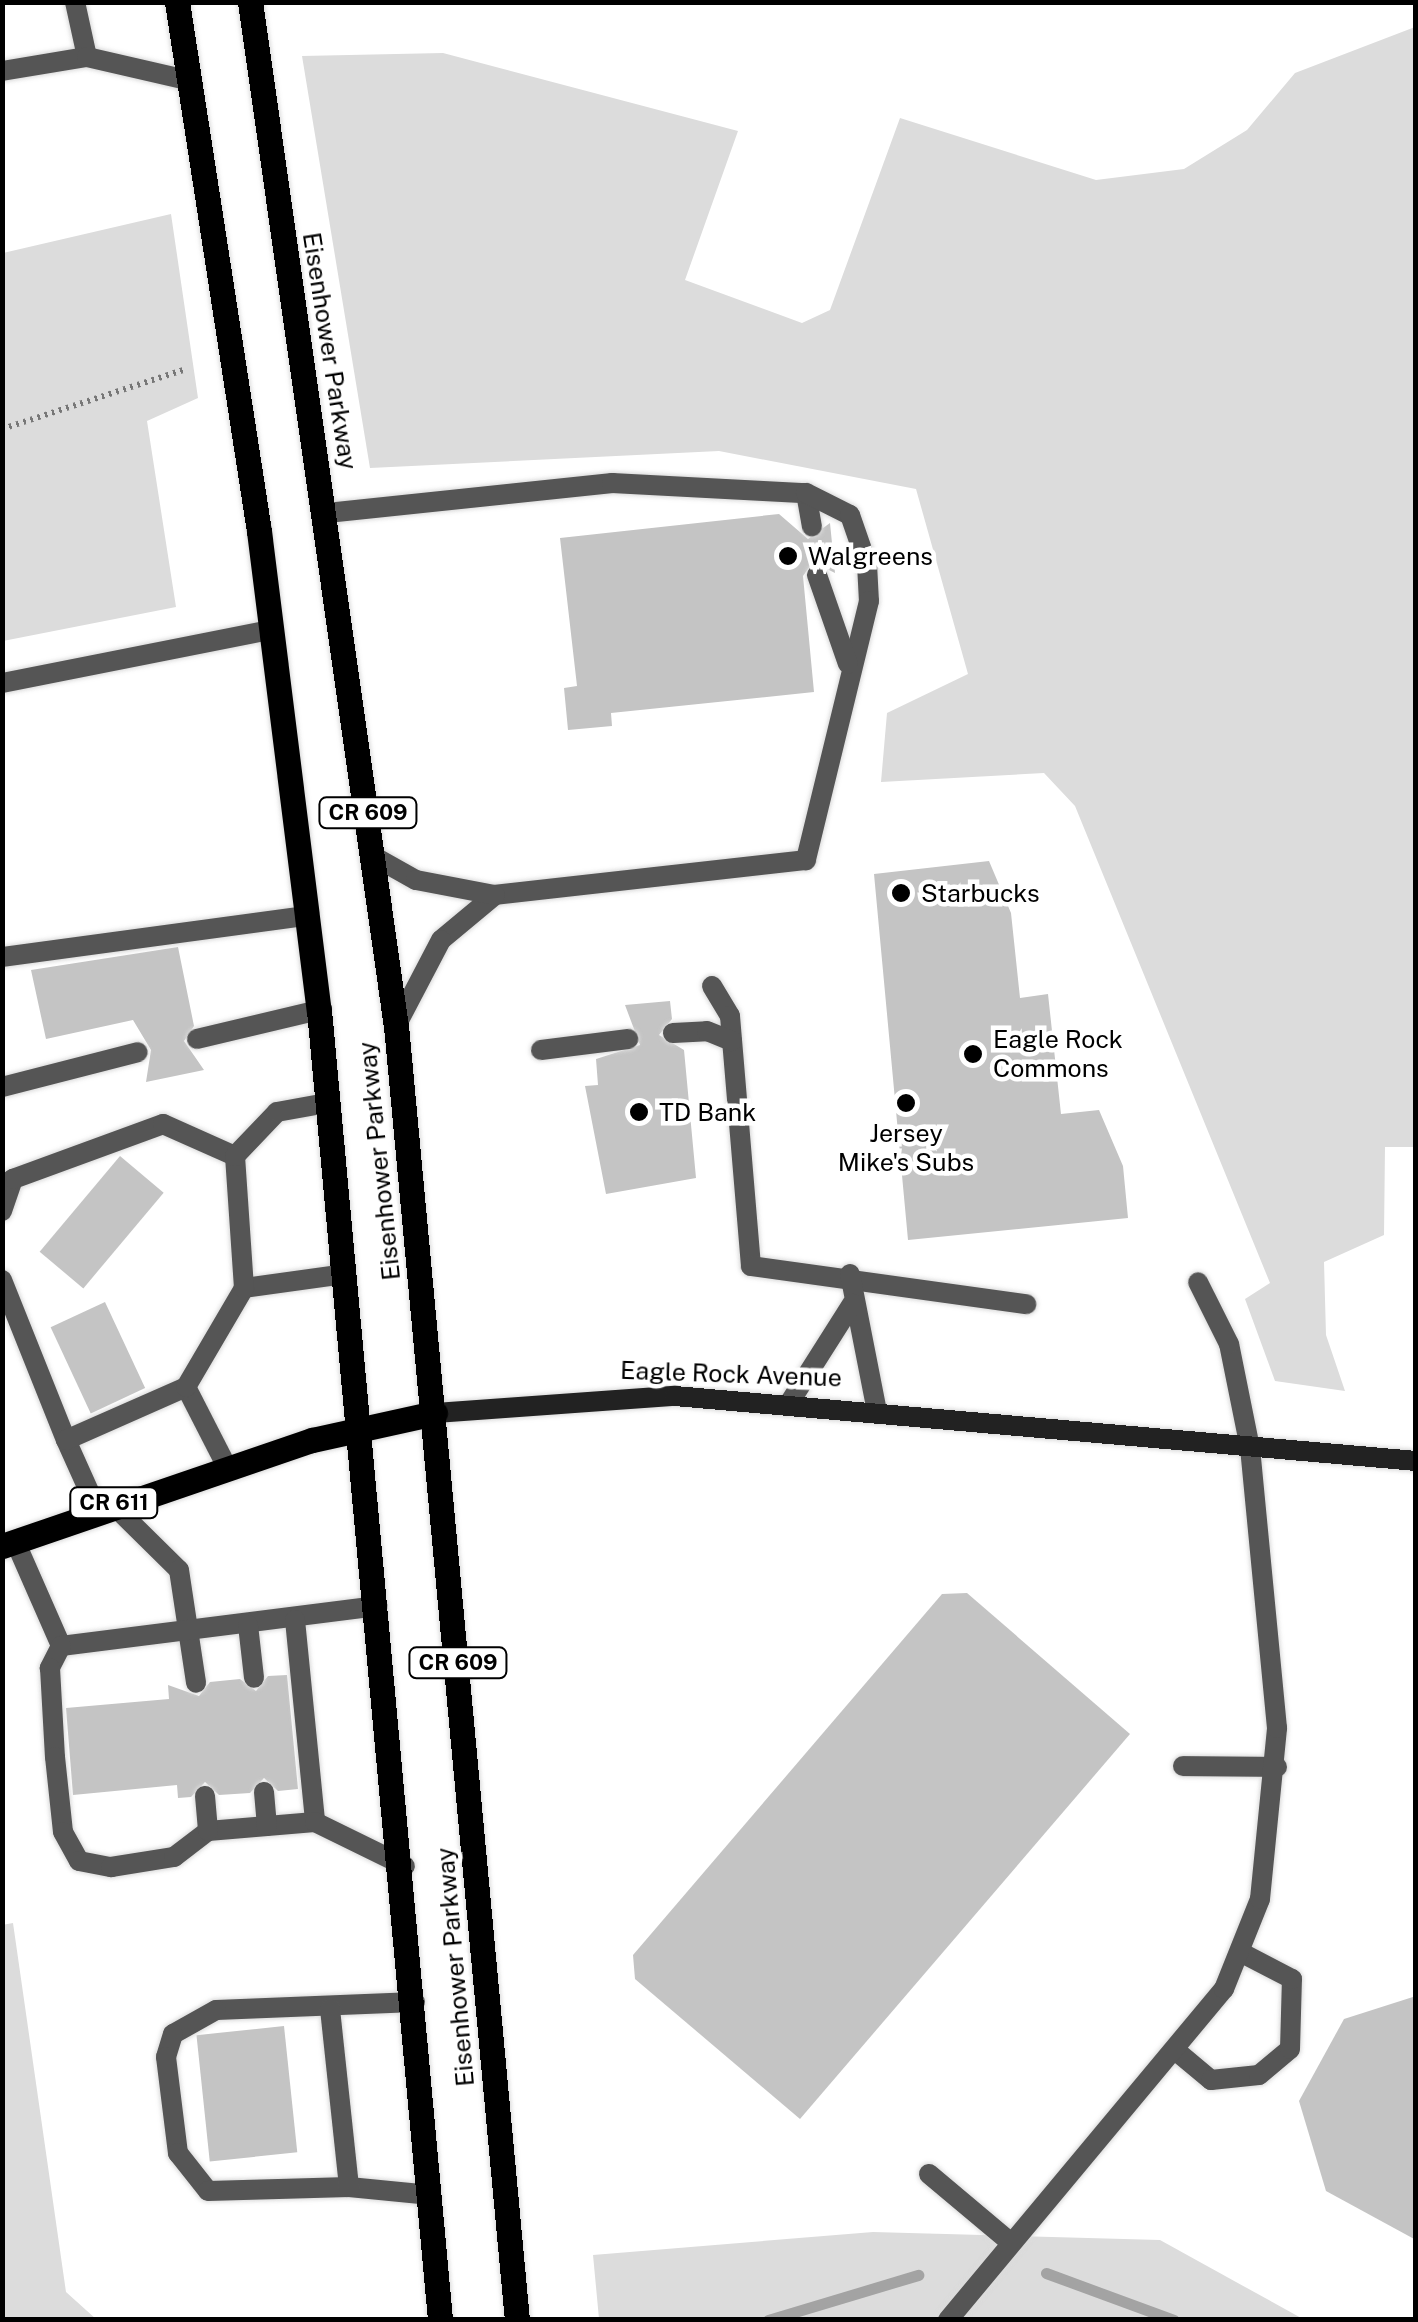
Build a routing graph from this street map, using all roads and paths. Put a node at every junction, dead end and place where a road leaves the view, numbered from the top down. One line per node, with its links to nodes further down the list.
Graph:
1 (75, 2): 4 (lane)
2 (177, 2): 6 (main road, Eisenhower Parkway / CR 609)
3 (250, 2): 10 (main road, Eisenhower Parkway / CR 609)
4 (87, 57): 5 (lane); 6 (lane)
5 (2, 71)
6 (191, 81): 13 (main road, Eisenhower Parkway / CR 609)
7 (184, 370): 8 (path)
8 (2, 429)
9 (806, 493): 10 (lane); 11 (lane); 14 (lane)
10 (327, 514): 16 (main road, Eisenhower Parkway / CR 609)
11 (812, 526)
12 (817, 575): 14 (lane)
13 (269, 630): 15 (lane); 18 (main road, Eisenhower Parkway / CR 609)
14 (848, 664): 17 (lane)
15 (2, 683)
16 (373, 856): 17 (lane); 22 (main road, Eisenhower Parkway / CR 609)
17 (495, 895): 22 (lane)
18 (307, 916): 19 (lane); 21 (main road, Eisenhower Parkway / CR 609)
19 (2, 958)
20 (712, 986): 26 (lane)
21 (318, 1010): 24 (lane); 30 (main road, Eisenhower Parkway / CR 609)
22 (396, 1026): 43 (main road, Eisenhower Parkway / CR 609)
23 (673, 1033): 26 (lane)
24 (197, 1039)
25 (628, 1039): 27 (lane)
26 (732, 1041): 34 (lane)
27 (542, 1050)
28 (138, 1052): 29 (lane)
29 (2, 1087)
30 (327, 1102): 31 (lane); 33 (main road, Eisenhower Parkway / CR 609)
31 (235, 1156): 32 (lane); 37 (lane)
32 (2, 1212)
33 (345, 1274): 37 (lane); 44 (main road, Eisenhower Parkway / CR 609)
34 (850, 1274): 38 (lane); 39 (lane)
35 (2, 1280): 45 (lane)
36 (1198, 1282): 46 (lane)
37 (244, 1288): 40 (lane)
38 (852, 1304): 41 (lane); 42 (lane)
39 (1026, 1304)
40 (186, 1387): 45 (lane); 48 (lane)
41 (788, 1404): 42 (main road, Eagle Rock Avenue / CR 611); 43 (main road, Eagle Rock Avenue / CR 611)
42 (877, 1411): 46 (main road, Eagle Rock Avenue / CR 611)
43 (435, 1413): 44 (main road, Eagle Rock Avenue / CR 611); 75 (main road, Eisenhower Parkway / CR 609)
44 (359, 1428): 48 (main road, Eagle Rock Avenue / CR 611); 51 (main road, Eisenhower Parkway / CR 609)
45 (66, 1440): 49 (lane)
46 (1250, 1448): 47 (main road, Eagle Rock Avenue / CR 611); 59 (lane)
47 (1416, 1461)
48 (227, 1467): 49 (main road, Eagle Rock Avenue / CR 611)
49 (105, 1506): 50 (main road, Eagle Rock Avenue / CR 611); 54 (lane)
50 (8, 1543): 55 (lane)
51 (377, 1606): 52 (lane); 65 (main road, Eisenhower Parkway / CR 609)
52 (295, 1620): 53 (lane); 62 (lane)
53 (248, 1625): 54 (lane); 56 (lane)
54 (191, 1631): 55 (lane); 57 (lane)
55 (61, 1646): 64 (lane)
56 (254, 1678)
57 (196, 1683)
58 (1184, 1766): 59 (lane)
59 (1278, 1766): 66 (lane)
60 (264, 1792): 63 (lane)
61 (205, 1796): 64 (lane)
62 (315, 1822): 63 (lane); 65 (lane)
63 (267, 1826): 64 (lane)
64 (208, 1831)
65 (405, 1866): 67 (main road, Eisenhower Parkway / CR 609)
66 (1244, 1954): 69 (lane); 69 (lane)
67 (416, 2002): 68 (lane); 72 (main road, Eisenhower Parkway / CR 609)
68 (330, 2009): 71 (lane); 71 (lane)
69 (1174, 2050): 73 (lane)
70 (930, 2174): 73 (lane)
71 (349, 2187): 72 (lane)
72 (431, 2196): 74 (main road, Eisenhower Parkway / CR 609)
73 (1010, 2242): 76 (lane)
74 (440, 2320)
75 (517, 2320)
76 (948, 2320)

